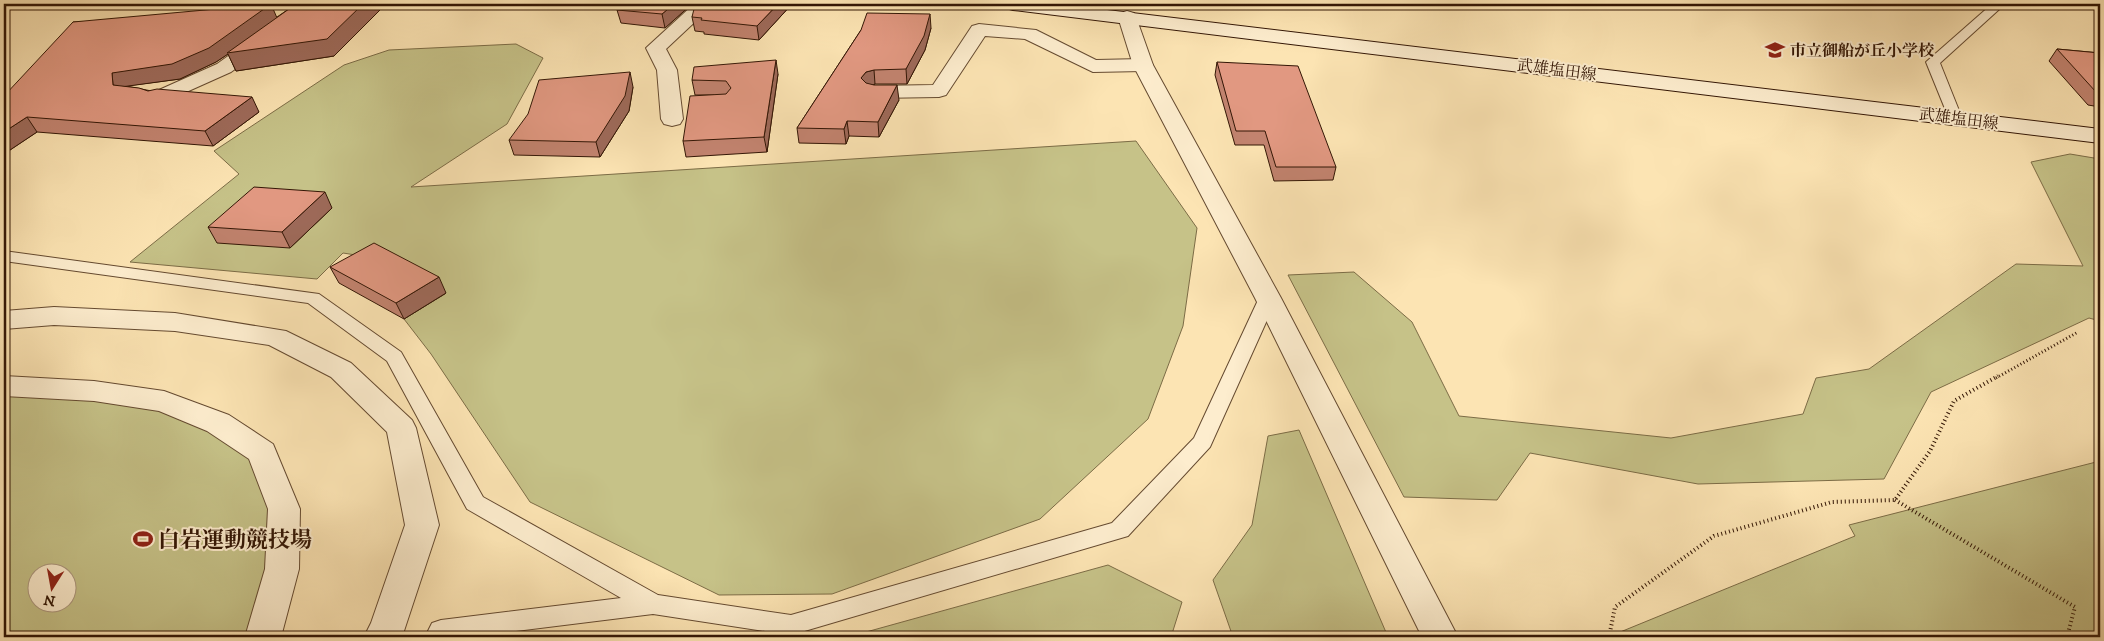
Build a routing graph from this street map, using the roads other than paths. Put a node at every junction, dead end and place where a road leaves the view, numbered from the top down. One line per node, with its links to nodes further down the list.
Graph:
1 (705, 4): 9 (street)
2 (1013, 4): 4 (street, 武雄塩田線)
3 (1999, 4): 10 (lane)
4 (1127, 17): 6 (street); 10 (street, 武雄塩田線)
5 (280, 28): 8 (street)
6 (1143, 65): 7 (street); 13 (street)
7 (876, 92)
8 (156, 98)
9 (676, 109)
10 (1955, 118): 11 (street, 武雄塩田線)
11 (2100, 136)
12 (4, 256): 16 (lane)
13 (1268, 298): 16 (lane); 20 (street)
14 (4, 320): 18 (street)
15 (4, 386): 17 (street)
16 (653, 604): 19 (lane)
17 (263, 637)
18 (382, 637)
19 (437, 637)
20 (1440, 637)

